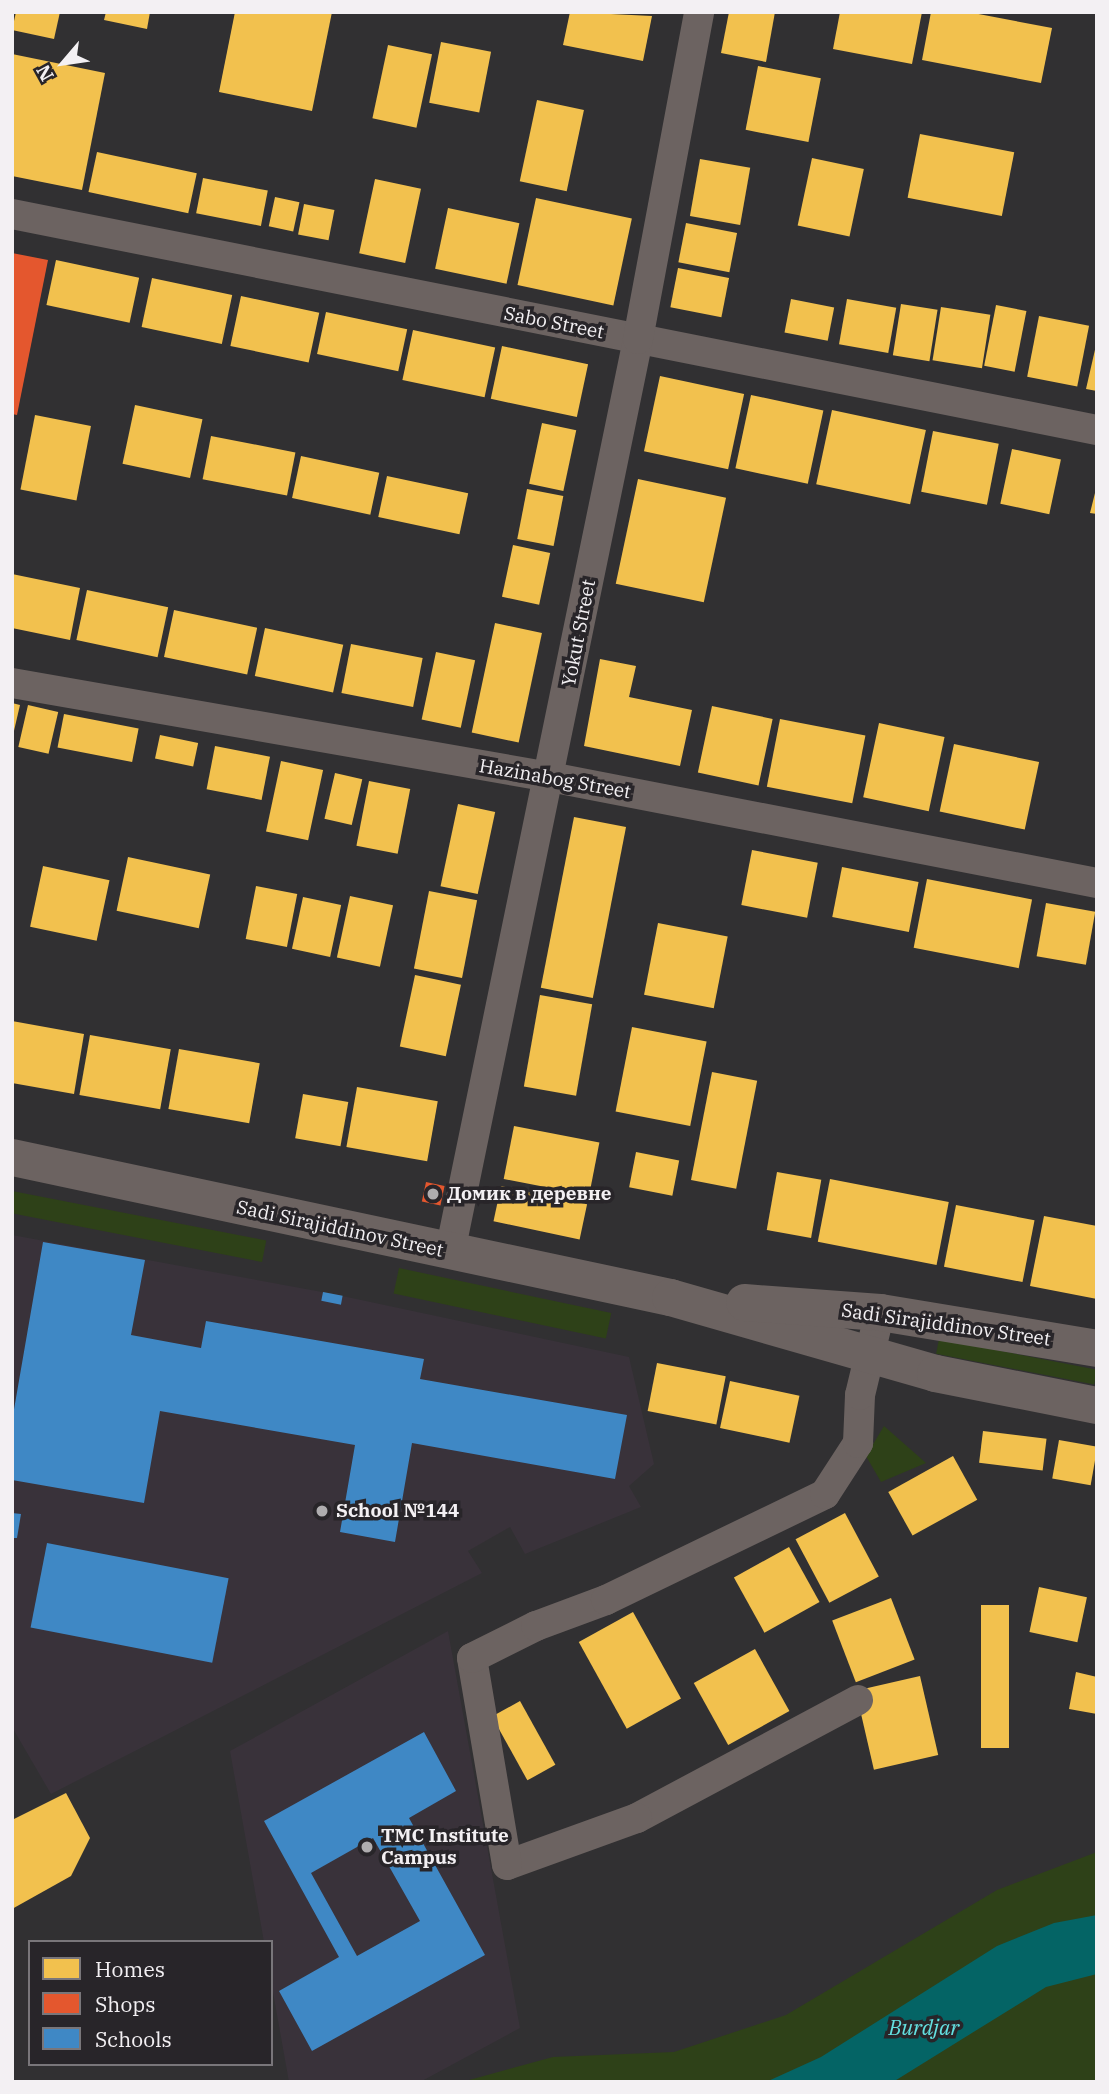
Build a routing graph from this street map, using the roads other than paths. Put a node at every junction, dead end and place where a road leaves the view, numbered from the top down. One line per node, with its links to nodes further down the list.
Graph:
1 (699, 12): 3 (street, Yokut Street)
2 (12, 214): 3 (street, Sabo Street)
3 (638, 339): 4 (street, Sabo Street); 6 (street, Yokut Street)
4 (1097, 430)
5 (12, 683): 6 (street, Hazinabog Street)
6 (550, 777): 7 (street, Hazinabog Street); 9 (street, Yokut Street)
7 (1097, 883)
8 (12, 1157): 9 (street, Sadi Sirajiddinov Street)
9 (450, 1252): 10 (street, Sadi Sirajiddinov Street)
10 (670, 1297): 11 (street, Sadi Sirajiddinov Street); 13 (street, Sadi Sirajiddinov Street)
11 (880, 1311): 12 (street, Sadi Sirajiddinov Street); 13 (street)
12 (1097, 1348)
13 (868, 1354): 14 (street, Sadi Sirajiddinov Street); 15 (street)
14 (1097, 1405)
15 (858, 1700)

